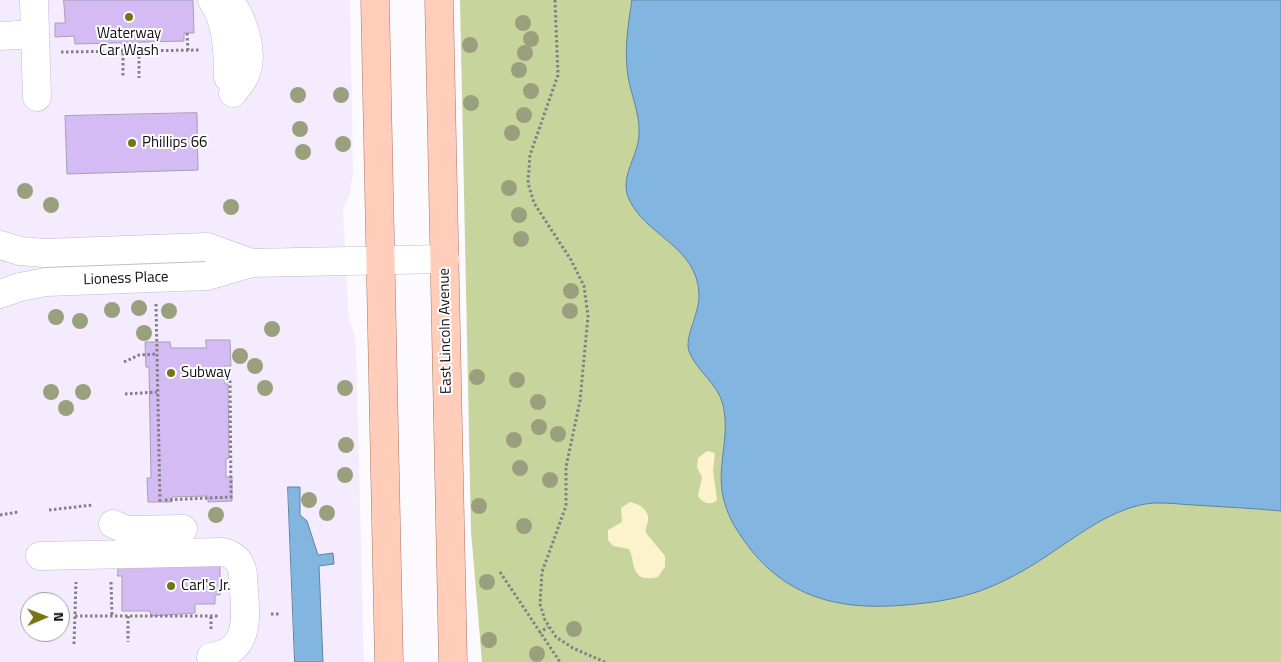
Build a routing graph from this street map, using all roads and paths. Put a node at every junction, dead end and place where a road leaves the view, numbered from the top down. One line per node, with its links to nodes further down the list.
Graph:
1 (212, 0): 2 (street)
2 (228, 0)
3 (375, 0): 21 (main road)
4 (439, 0): 20 (main road, East Lincoln Avenue)
5 (555, 0): 45 (path)
6 (35, 16): 7 (street); 9 (street); 18 (street)
7 (0, 17)
8 (187, 33): 11 (path)
9 (0, 36)
10 (123, 43): 13 (path)
11 (188, 50): 12 (path); 14 (path)
12 (204, 50)
13 (123, 51): 14 (path); 15 (path); 16 (path)
14 (138, 51): 17 (path)
15 (56, 53)
16 (124, 78)
17 (139, 78)
18 (37, 97)
19 (0, 245): 22 (street, Lioness Place)
20 (444, 259): 21 (street, Lioness Place); 51 (main road, East Lincoln Avenue)
21 (380, 260): 22 (street, Lioness Place); 50 (main road)
22 (251, 263): 23 (street, Lioness Place)
23 (0, 294)
24 (156, 296): 25 (path)
25 (157, 354): 26 (path); 28 (path)
26 (124, 362)
27 (230, 380): 30 (path)
28 (157, 392): 29 (path); 30 (path)
29 (125, 394)
30 (160, 500): 31 (path)
31 (160, 507)
32 (49, 510): 35 (path)
33 (18, 512): 34 (path)
34 (0, 515)
35 (104, 515): 36 (street)
36 (183, 529)
37 (40, 556): 49 (street)
38 (500, 572): 46 (path)
39 (111, 578): 42 (path)
40 (76, 580): 41 (path)
41 (75, 616): 42 (path); 48 (path)
42 (112, 616): 43 (path)
43 (128, 616): 44 (path); 47 (path)
44 (222, 616)
45 (548, 627): 46 (path); 53 (path)
46 (539, 633): 52 (path)
47 (128, 642)
48 (74, 644)
49 (211, 657)
50 (389, 662)
51 (453, 662)
52 (560, 662)
53 (605, 662)

